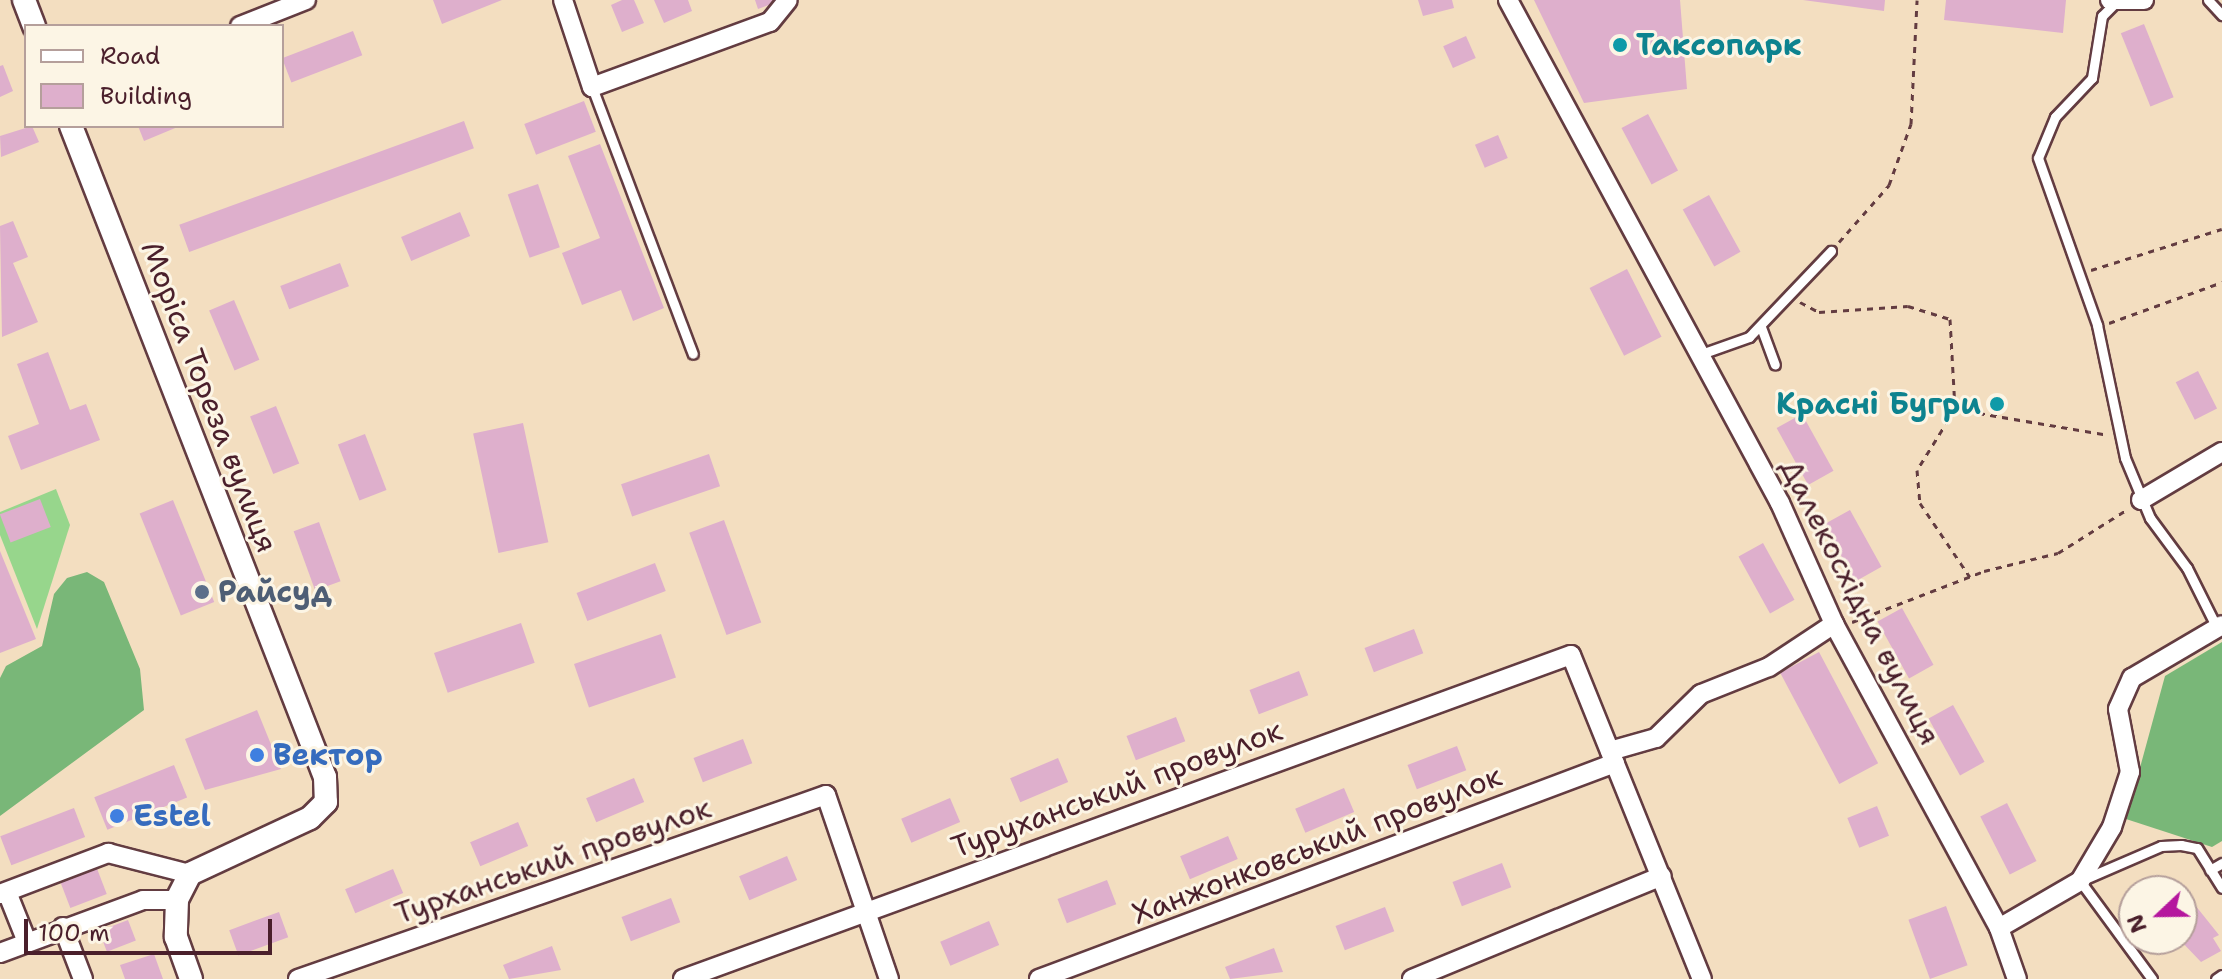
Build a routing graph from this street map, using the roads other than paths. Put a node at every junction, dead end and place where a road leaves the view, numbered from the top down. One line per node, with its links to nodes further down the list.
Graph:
1 (24, 0): 10 (street)
2 (306, 0): 11 (street)
3 (563, 0): 12 (street)
4 (788, 0): 12 (street)
5 (1508, 0): 17 (street, Далекосхідна вулиця)
6 (2144, 0): 8 (street)
7 (2208, 0): 9 (lane)
8 (2112, 1): 20 (lane)
9 (2222, 15)
10 (33, 24)
11 (245, 24)
12 (592, 87): 16 (lane)
13 (72, 128): 26 (street, Моріса Тореза вулиця)
14 (1831, 251): 15 (lane)
15 (1761, 327): 17 (lane); 18 (lane)
16 (693, 354)
17 (1701, 354): 21 (street, Далекосхідна вулиця)
18 (1775, 365)
19 (2222, 452): 20 (street)
20 (2141, 500): 22 (lane)
21 (1834, 624): 23 (street, Ханжонковський провулок); 34 (street, Далекосхідна вулиця)
22 (2219, 627): 28 (street)
23 (1613, 757): 27 (street); 32 (street, Туруханський провулок); 43 (street, Ханжонковський провулок)
24 (2222, 863): 25 (lane)
25 (2210, 870): 28 (lane); 29 (lane)
26 (190, 874): 30 (street); 31 (street)
27 (1662, 876): 44 (street); 45 (street)
28 (2080, 881): 34 (street); 47 (lane)
29 (2222, 888)
30 (4, 893): 35 (street)
31 (177, 900): 33 (street); 39 (street)
32 (865, 909): 40 (street, Турханський провулок); 41 (street, Туруханський провулок); 42 (street)
33 (63, 927): 35 (street); 38 (street)
34 (1999, 928): 46 (street, Далекосхідна вулиця)
35 (27, 942): 36 (street)
36 (0, 953)
37 (2222, 975): 48 (lane)
38 (83, 979)
39 (191, 979)
40 (298, 979)
41 (683, 979)
42 (889, 979)
43 (1039, 979)
44 (1412, 979)
45 (1702, 979)
46 (2017, 979)
47 (2152, 979)
48 (2216, 979)

